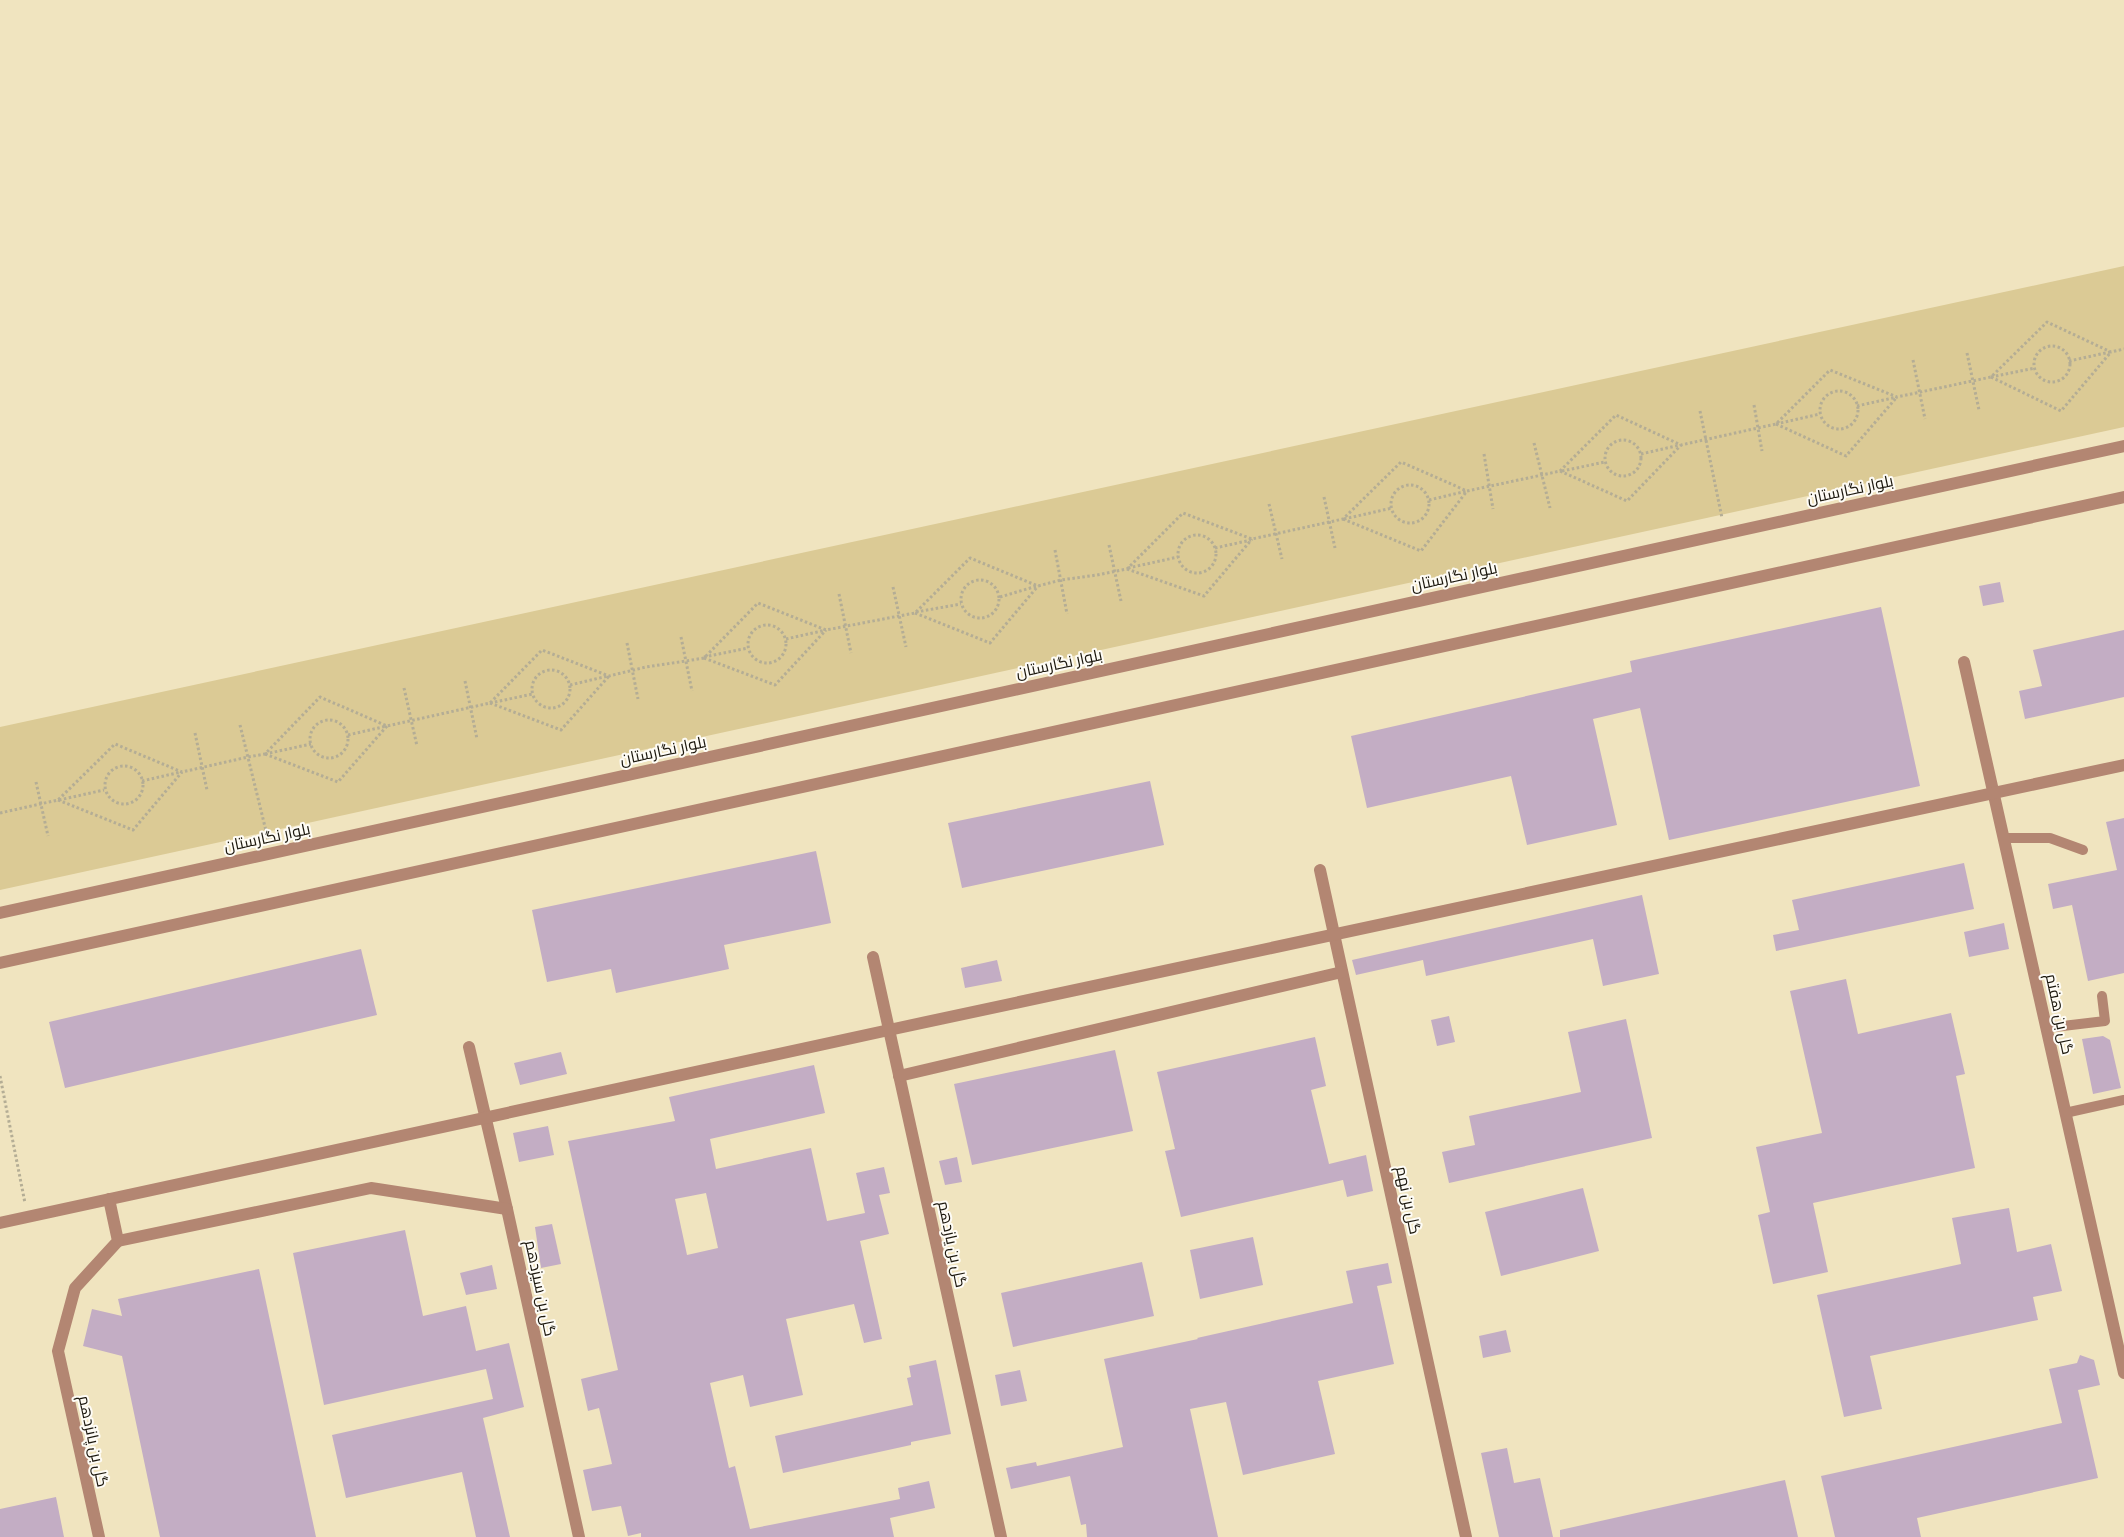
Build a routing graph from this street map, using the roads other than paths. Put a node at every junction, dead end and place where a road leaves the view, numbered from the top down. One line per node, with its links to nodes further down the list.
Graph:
1 (2124, 446): 9 (street, بلوار نگارستان)
2 (2124, 497): 12 (street)
3 (1964, 662): 5 (street, گل بن هفتم)
4 (2124, 765): 5 (street)
5 (1994, 792): 6 (street, گل بن هفتم); 10 (street)
6 (2004, 838): 7 (lane); 15 (street, گل بن هفتم)
7 (2082, 850)
8 (1320, 870): 10 (street, گل بن نهم)
9 (0, 913)
10 (1334, 935): 13 (street, گل بن نهم); 16 (street)
11 (873, 957): 16 (street, گل بن یازدهم)
12 (0, 963)
13 (1342, 972): 18 (street); 31 (street, گل بن نهم)
14 (2102, 996): 15 (lane)
15 (2046, 1028): 20 (street, گل بن هفتم)
16 (889, 1030): 18 (street, گل بن یازدهم); 21 (street)
17 (469, 1047): 21 (street, گل بن سیزدهم)
18 (899, 1076): 30 (street, گل بن یازدهم)
19 (2124, 1100): 20 (lane)
20 (2065, 1113): 26 (street, گل بن هفتم)
21 (486, 1118): 22 (street); 23 (street, گل بن سیزدهم)
22 (109, 1199): 24 (street); 25 (street)
23 (507, 1209): 25 (street); 29 (street, گل بن سیزدهم)
24 (0, 1223)
25 (118, 1241): 28 (street, گل بن پانزدهم)
26 (2120, 1339): 27 (street, گل بن هفتم)
27 (2124, 1373)
28 (99, 1537)
29 (579, 1537)
30 (1000, 1537)
31 (1466, 1537)

